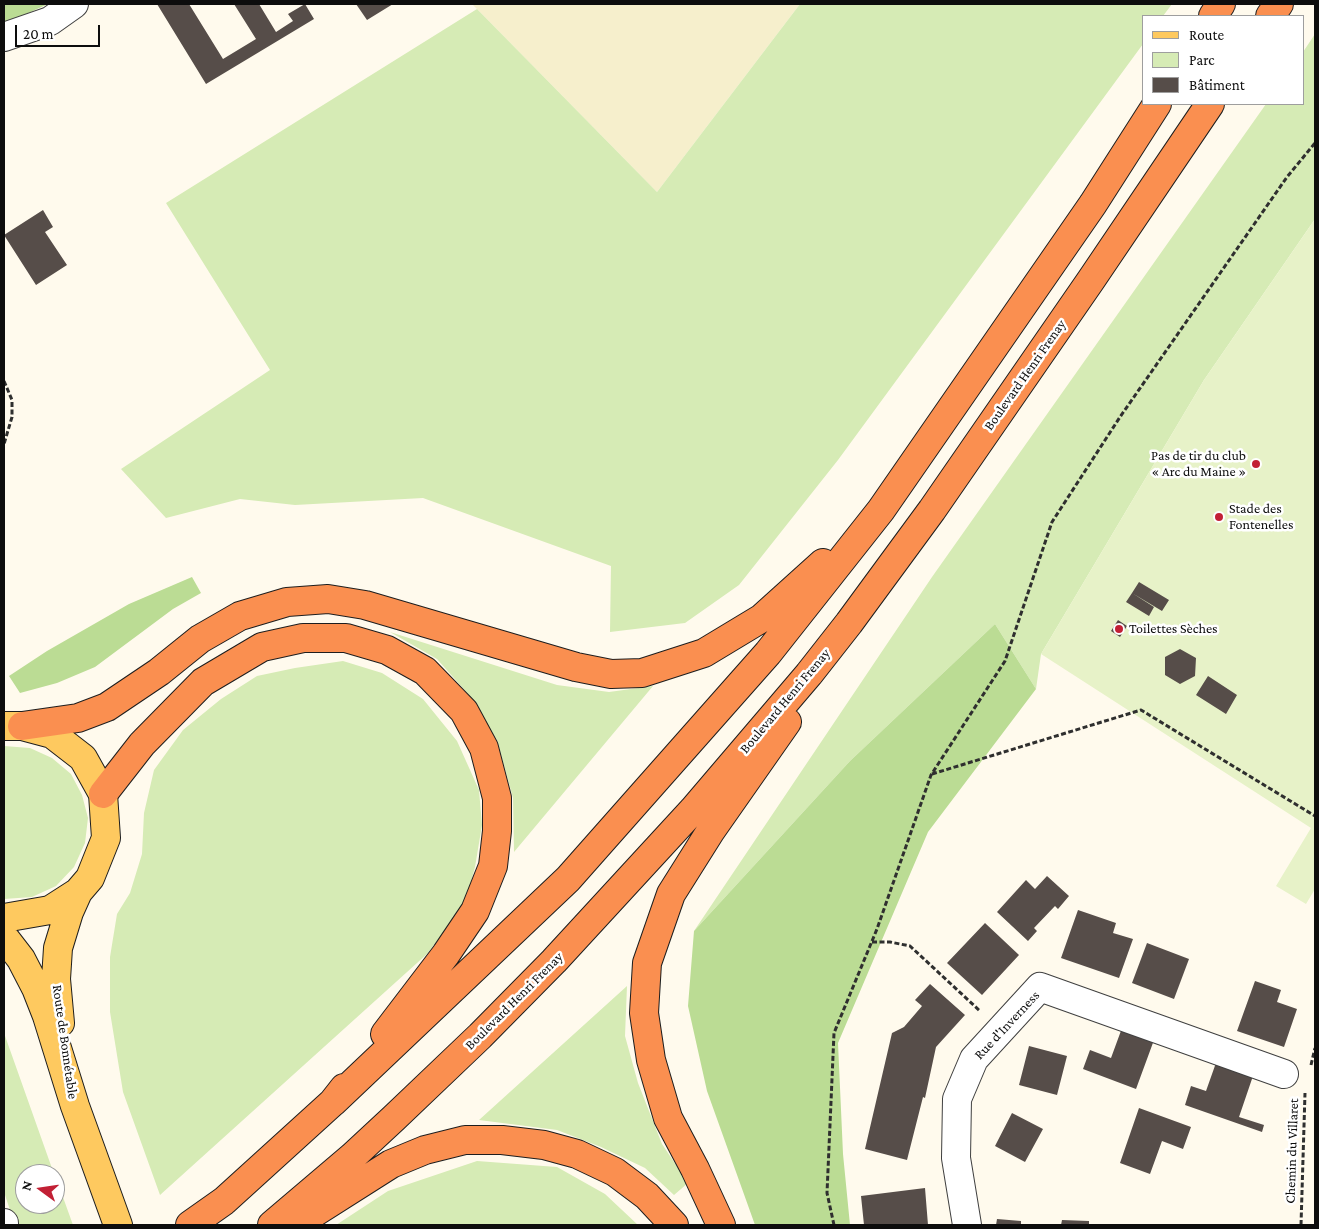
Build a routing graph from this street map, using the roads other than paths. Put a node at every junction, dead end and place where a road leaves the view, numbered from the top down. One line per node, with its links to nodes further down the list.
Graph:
1 (74, 4): 6 (street)
2 (1221, 4): 4 (highway)
3 (1279, 4): 5 (highway)
4 (1214, 15)
5 (1271, 15)
6 (4, 37)
7 (1156, 105): 9 (highway)
8 (1209, 105): 10 (highway, Boulevard Henri Frenay)
9 (881, 510): 11 (highway); 17 (highway)
10 (849, 623): 21 (highway, Boulevard Henri Frenay); 23 (highway)
11 (13, 726): 12 (main road, Route de Bonnétable)
12 (103, 794): 13 (main road, Route de Bonnétable); 17 (highway)
13 (78, 892): 14 (main road, Route de Bonnétable); 18 (main road, Route de Bonnétable)
14 (4, 918)
15 (4, 937): 18 (main road, Route de Bonnétable)
16 (1295, 1082): 24 (street, Rue d'Inverness)
17 (333, 1102): 20 (highway)
18 (75, 1106): 19 (main road)
19 (118, 1225)
20 (190, 1225)
21 (280, 1225): 22 (highway)
22 (674, 1225)
23 (721, 1225)
24 (967, 1225)

